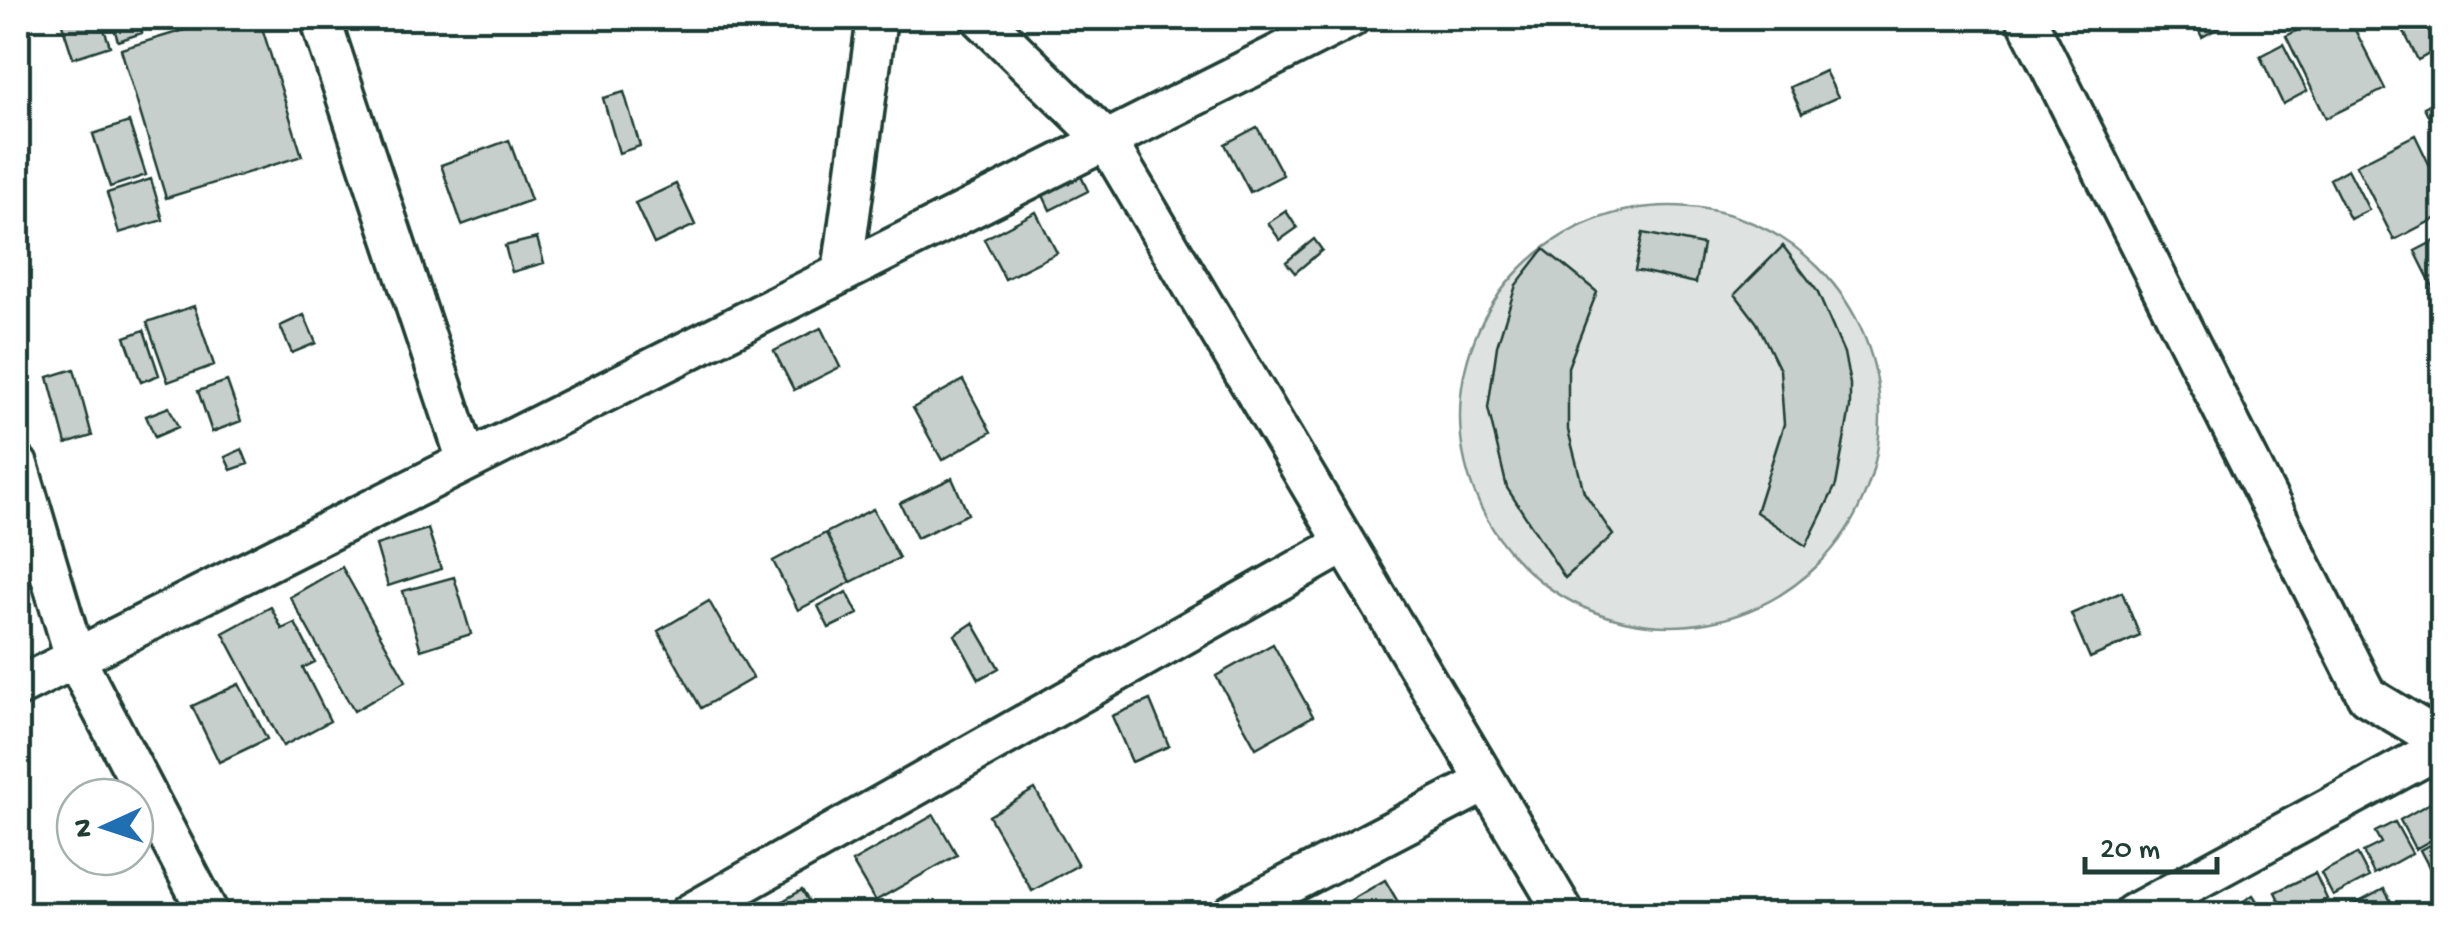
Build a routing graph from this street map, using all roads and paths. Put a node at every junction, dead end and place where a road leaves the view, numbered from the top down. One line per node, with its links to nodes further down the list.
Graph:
1 (320, 18): 8 (street)
2 (876, 18): 7 (street)
3 (981, 18): 6 (street)
4 (1350, 18): 6 (street)
5 (2026, 18): 13 (street)
6 (1106, 140): 7 (street); 10 (street)
7 (842, 272): 8 (street)
8 (468, 461): 11 (street)
9 (18, 465): 11 (street)
10 (1344, 544): 14 (street); 16 (street)
11 (75, 658): 12 (street); 15 (street)
12 (18, 687)
13 (2442, 744): 19 (street)
14 (1486, 782): 17 (street); 18 (street)
15 (209, 914)
16 (690, 914)
17 (1232, 914)
18 (1565, 914)
19 (2133, 914)

